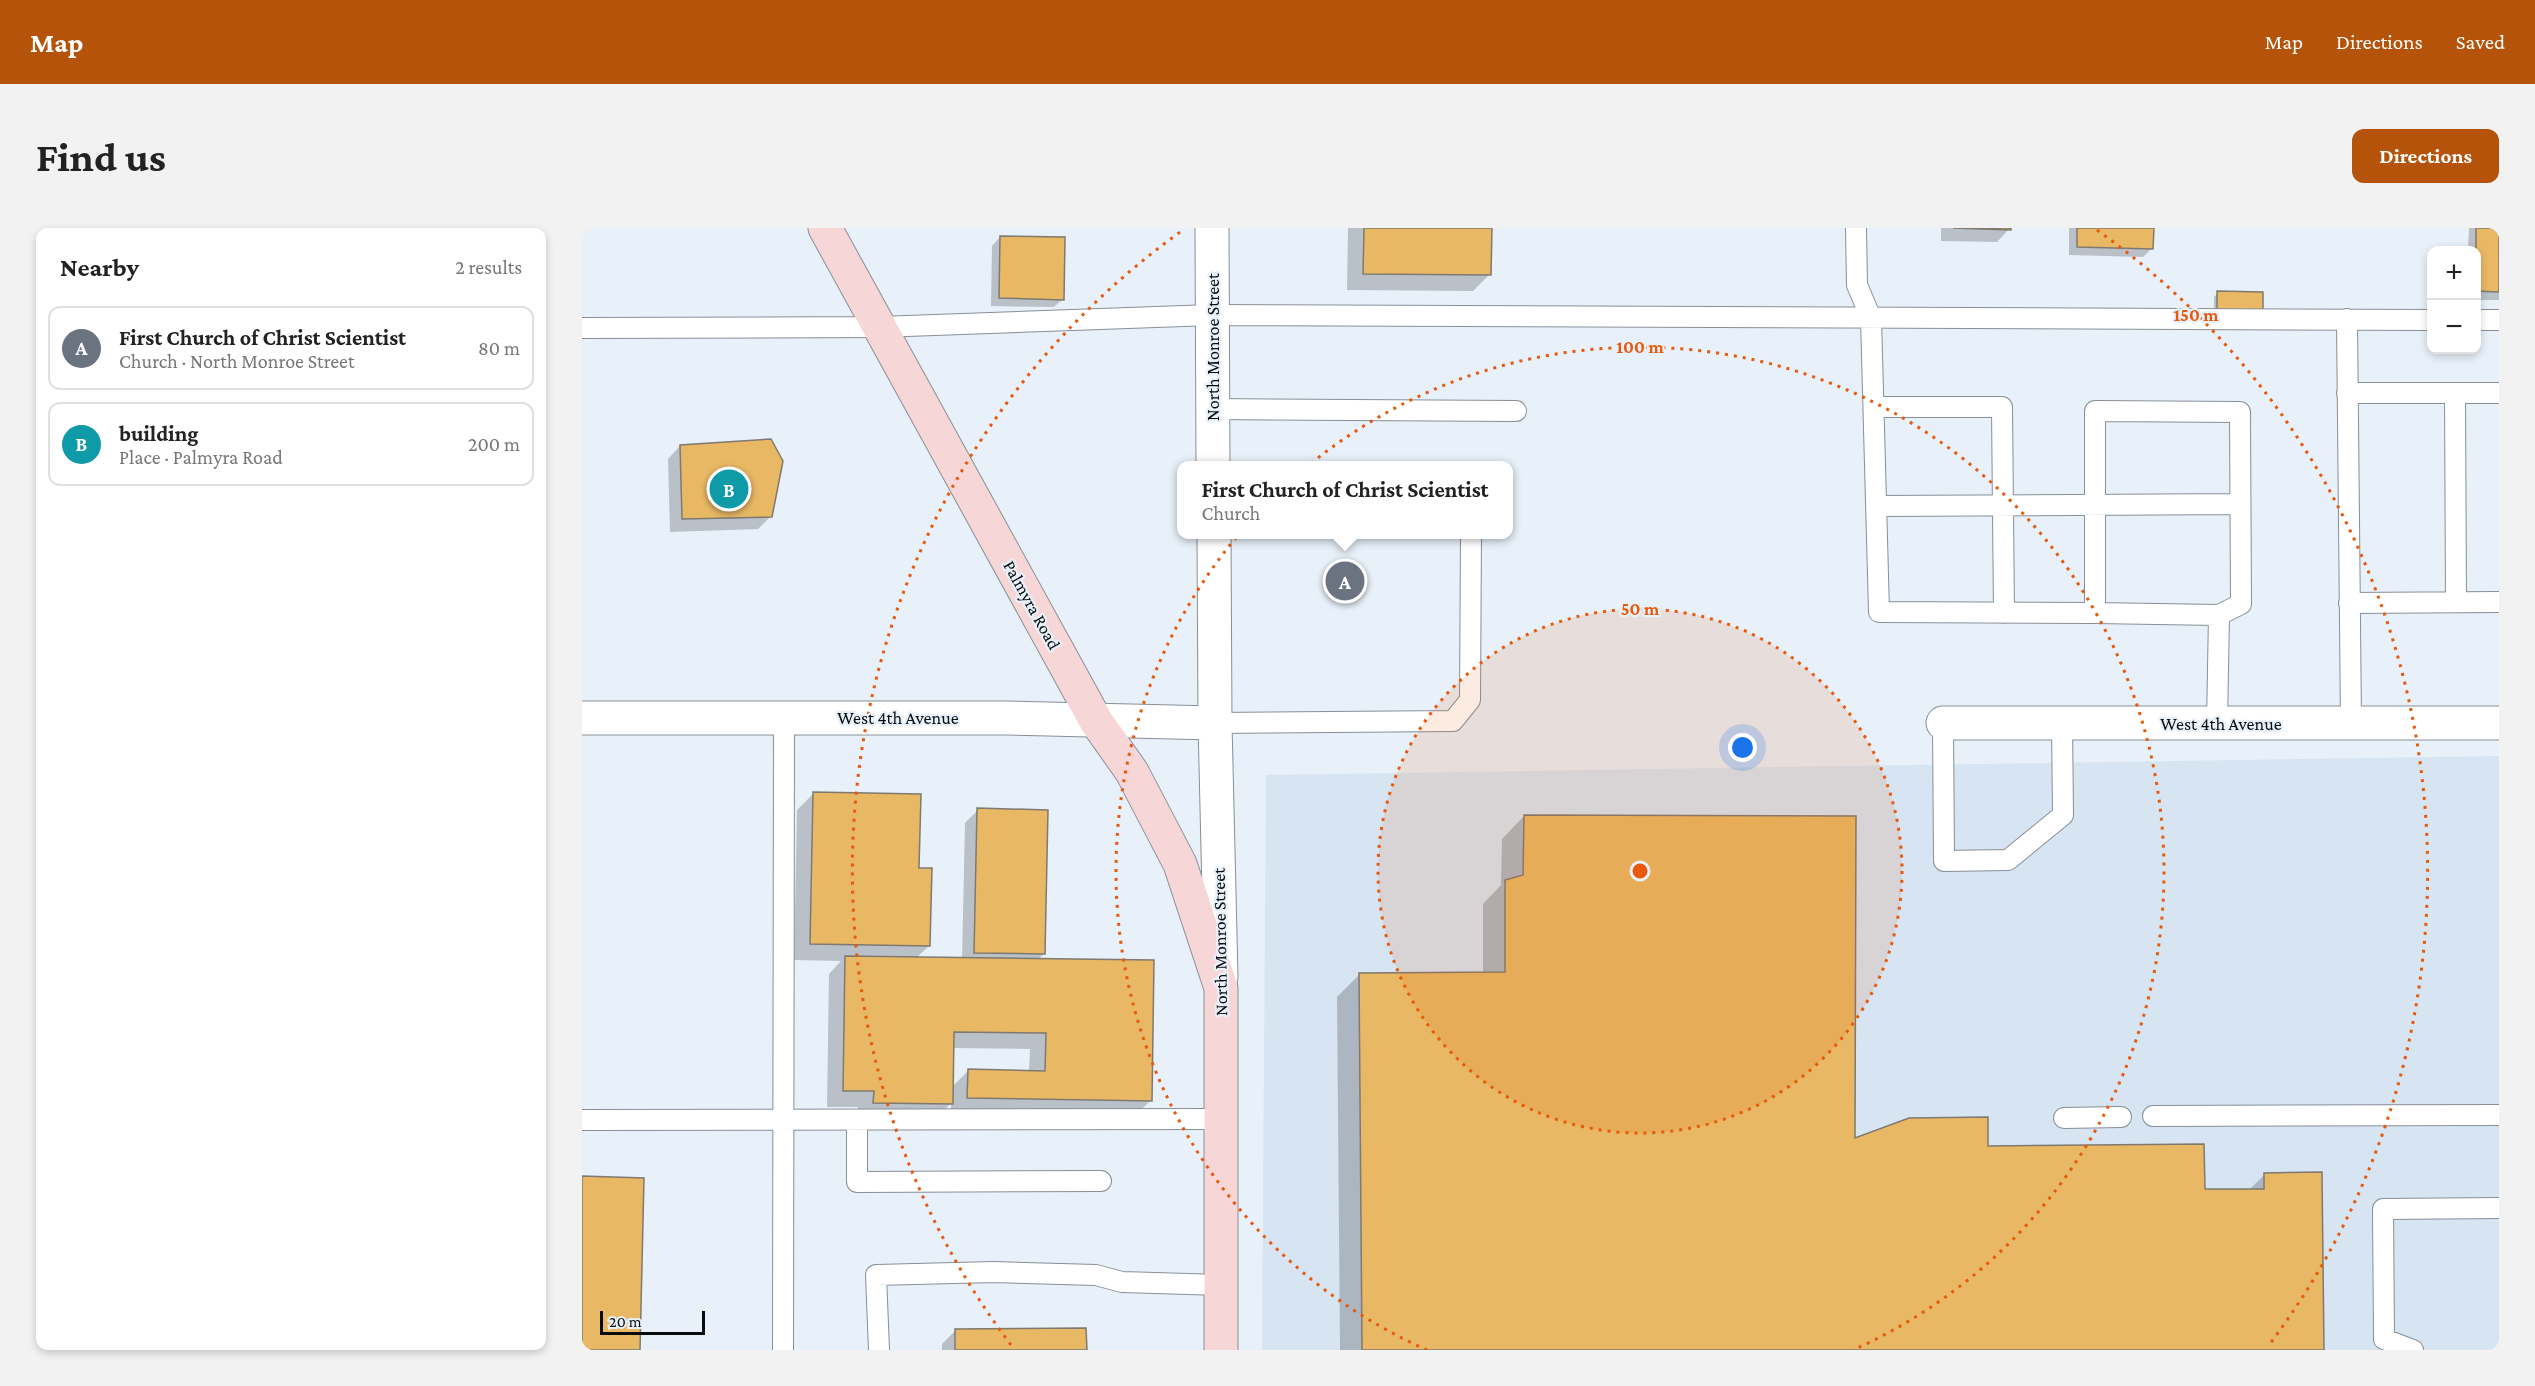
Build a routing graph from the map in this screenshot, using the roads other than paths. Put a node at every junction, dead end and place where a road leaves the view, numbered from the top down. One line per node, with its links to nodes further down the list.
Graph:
1 (825, 228): 10 (main road, Palmyra Road)
2 (1212, 228): 4 (street, North Monroe Street)
3 (1856, 228): 5 (lane)
4 (1212, 315): 5 (lane); 10 (lane); 16 (street, North Monroe Street)
5 (1871, 318): 6 (lane); 15 (lane)
6 (2347, 319): 7 (lane); 12 (lane)
7 (2427, 320)
8 (2481, 320): 9 (lane)
9 (2499, 320)
10 (879, 327): 11 (lane); 33 (main road, Palmyra Road)
11 (582, 328)
12 (2347, 393): 13 (lane); 27 (lane)
13 (2455, 393): 14 (lane); 25 (lane)
14 (2499, 393)
15 (1874, 407): 20 (lane); 22 (lane)
16 (1213, 409): 17 (lane); 18 (street, North Monroe Street)
17 (1516, 411)
18 (1213, 461)
19 (2240, 504): 21 (lane); 21 (lane); 30 (lane)
20 (2003, 505): 21 (lane); 22 (lane); 28 (lane)
21 (2095, 505): 29 (lane)
22 (1876, 506): 28 (lane)
23 (1214, 539): 34 (street, North Monroe Street)
24 (1471, 539): 34 (lane)
25 (2456, 602): 26 (lane); 27 (lane)
26 (2499, 602)
27 (2349, 603): 37 (lane)
28 (2004, 613): 29 (lane)
29 (2096, 613): 30 (lane)
30 (2219, 615): 39 (lane)
31 (582, 718): 32 (street, West 4th Avenue)
32 (784, 718): 33 (street, West 4th Avenue); 47 (lane)
33 (1096, 721): 34 (street, West 4th Avenue); 40 (main road, Palmyra Road)
34 (1215, 723): 40 (street, North Monroe Street)
35 (1943, 723): 36 (street, West 4th Avenue); 36 (lane)
36 (2062, 723): 39 (street, West 4th Avenue)
37 (2351, 723): 38 (street, West 4th Avenue); 39 (street, West 4th Avenue)
38 (2499, 723)
39 (2217, 724)
40 (1221, 988): 45 (main road, North Monroe Street)
41 (2499, 1114): 42 (lane)
42 (2153, 1116)
43 (2121, 1117): 44 (lane)
44 (2064, 1118)
45 (1221, 1119): 48 (lane); 51 (main road, North Monroe Street)
46 (582, 1120): 47 (lane)
47 (783, 1121): 48 (lane); 52 (lane)
48 (856, 1121): 49 (lane)
49 (1101, 1181)
50 (2499, 1208): 55 (lane)
51 (1221, 1285): 53 (lane); 54 (main road, North Monroe Street)
52 (783, 1350)
53 (879, 1350)
54 (1221, 1350)
55 (2413, 1350)

